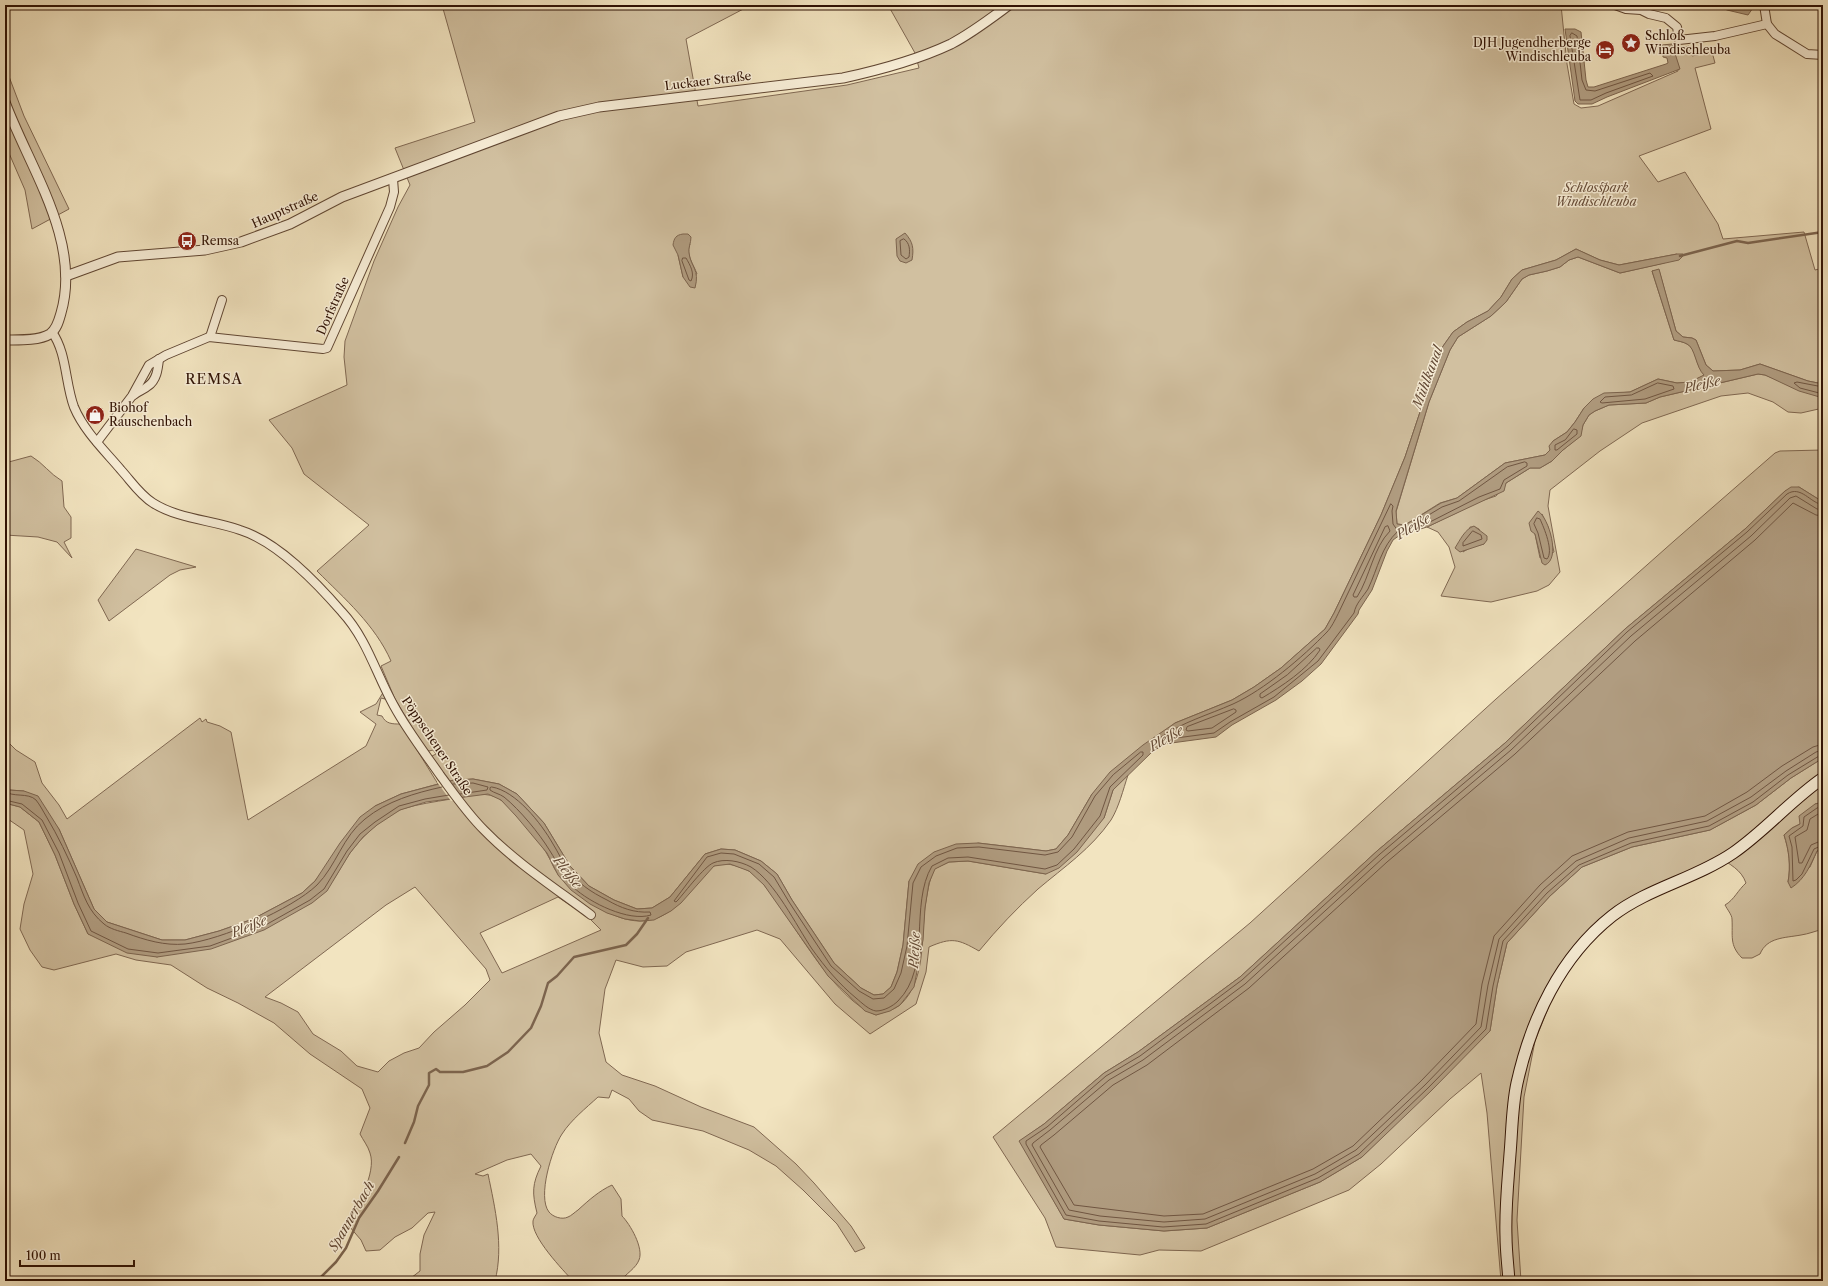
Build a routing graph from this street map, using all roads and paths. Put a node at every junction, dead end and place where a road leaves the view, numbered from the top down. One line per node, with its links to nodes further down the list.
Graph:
1 (1009, 5): 7 (street, Luckaer Straße)
2 (1615, 5): 4 (street)
3 (1764, 5): 4 (street)
4 (1767, 24): 5 (street)
5 (1823, 55)
6 (5, 102): 9 (street)
7 (404, 174): 8 (street, Hauptstraße)
8 (393, 179): 9 (street, Hauptstraße); 12 (street, Dorfstraße)
9 (66, 276): 11 (street)
10 (222, 300): 12 (street)
11 (52, 332): 13 (street); 16 (street, Pöppschener Straße)
12 (210, 337): 14 (street, Dorfstraße)
13 (5, 340)
14 (159, 359): 15 (street, Dorfstraße); 15 (street, Dorfstraße)
15 (132, 396): 16 (street, Dorfstraße)
16 (97, 442): 18 (street, Pöppschener Straße)
17 (1823, 778): 19 (main road)
18 (591, 915)
19 (1509, 1281)

